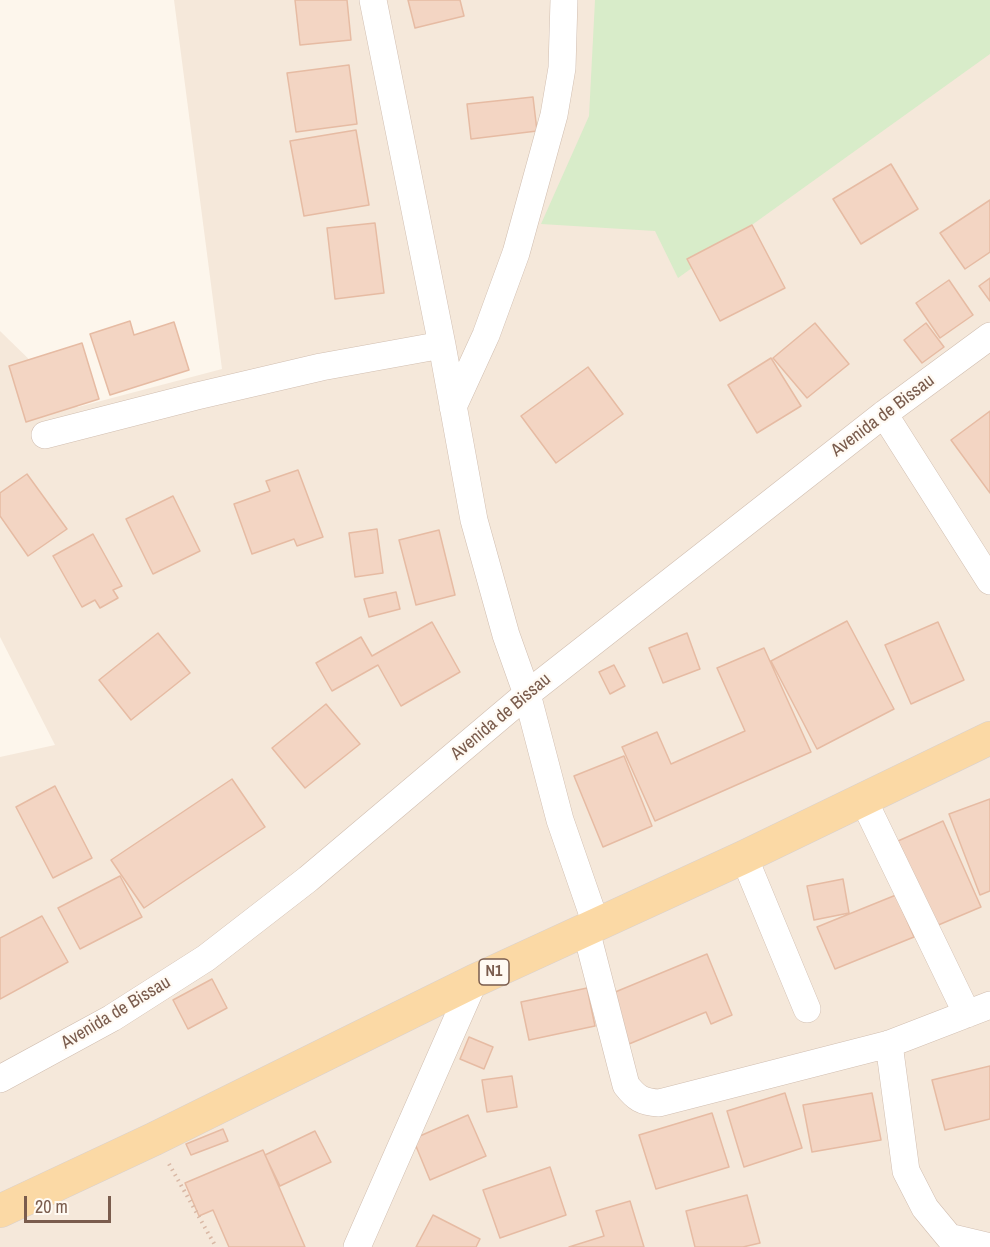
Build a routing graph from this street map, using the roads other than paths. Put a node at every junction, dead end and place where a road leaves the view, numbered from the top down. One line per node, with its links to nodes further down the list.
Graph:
1 (373, 0): 4 (street)
2 (564, 0): 5 (street)
3 (990, 336): 6 (street, Avenida de Bissau)
4 (442, 345): 5 (street); 7 (street)
5 (453, 407): 9 (street)
6 (884, 414): 8 (street); 9 (street, Avenida de Bissau)
7 (45, 435)
8 (990, 581)
9 (527, 694): 13 (street); 18 (street, Avenida de Bissau)
10 (990, 738): 11 (main road, N1)
11 (863, 799): 12 (main road, N1); 16 (street)
12 (744, 857): 13 (main road, N1); 15 (street)
13 (591, 927): 14 (main road, N1); 17 (street)
14 (474, 981): 19 (main road, N1); 20 (street)
15 (807, 1009)
16 (979, 1009): 17 (street)
17 (889, 1044): 21 (street)
18 (0, 1079)
19 (0, 1211)
20 (357, 1247)
21 (990, 1247)

